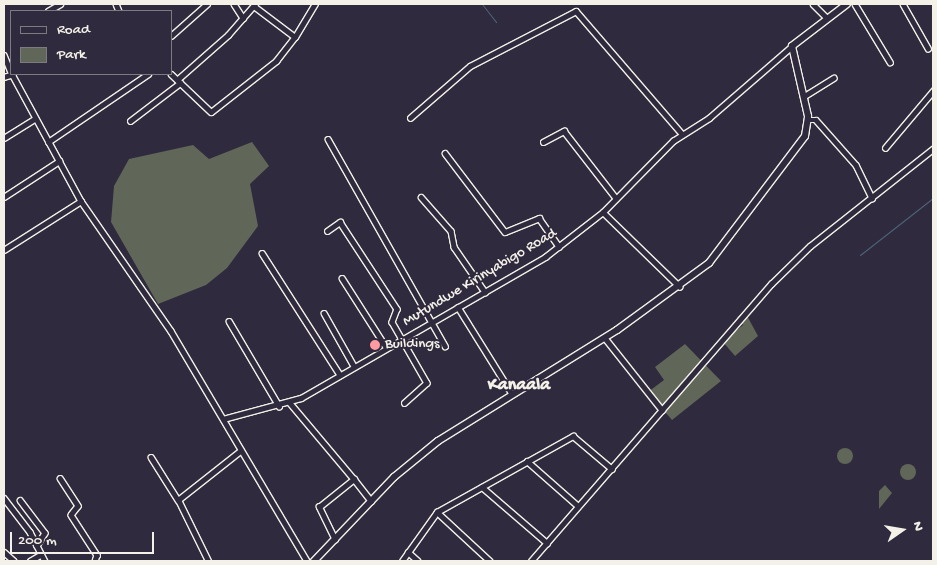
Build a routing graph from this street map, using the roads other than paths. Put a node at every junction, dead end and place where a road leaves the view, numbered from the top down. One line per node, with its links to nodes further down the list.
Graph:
1 (207, 4): 13 (street)
2 (234, 4): 12 (street)
3 (315, 4): 14 (street)
4 (574, 4): 10 (street)
5 (812, 4): 11 (street)
6 (847, 4): 11 (street, Mutundwe Kirinyabigo Road)
7 (855, 4): 18 (street)
8 (903, 4): 16 (street)
9 (254, 5): 12 (street); 14 (street)
10 (576, 11): 27 (street); 31 (street)
11 (826, 17): 15 (street, Mutundwe Kirinyabigo Road)
12 (243, 18): 24 (street)
13 (172, 35)
14 (295, 37): 24 (street)
15 (792, 46): 26 (street); 31 (street, Mutundwe Kirinyabigo Road)
16 (928, 48)
17 (4, 54): 19 (street)
18 (890, 62)
19 (10, 68)
20 (13, 75): 28 (street)
21 (147, 75): 34 (street)
22 (172, 75): 24 (street)
23 (834, 78): 26 (street)
24 (178, 81): 30 (street)
25 (933, 91): 36 (street)
26 (803, 97): 29 (street)
27 (410, 118)
28 (35, 119): 32 (street); 34 (street)
29 (808, 120): 43 (street); 51 (street)
30 (130, 121)
31 (682, 134): 42 (street, Mutundwe Kirinyabigo Road)
32 (4, 138)
33 (328, 139): 56 (street)
34 (48, 142): 39 (street)
35 (543, 142): 42 (street)
36 (884, 148)
37 (933, 149): 43 (street)
38 (445, 153): 47 (street)
39 (59, 161): 40 (street); 44 (street)
40 (4, 197)
41 (422, 197): 52 (street)
42 (616, 198): 45 (street, Mutundwe Kirinyabigo Road)
43 (872, 198): 67 (street)
44 (81, 201): 48 (street); 68 (street)
45 (602, 212): 47 (street, Mutundwe Kirinyabigo Road); 51 (street)
46 (327, 231): 58 (street)
47 (559, 247): 52 (street, Mutundwe Kirinyabigo Road)
48 (4, 250)
49 (262, 253): 62 (street)
50 (342, 278): 60 (street)
51 (680, 287): 57 (street)
52 (485, 292): 53 (street, Mutundwe Kirinyabigo Road)
53 (458, 307): 56 (street, Mutundwe Kirinyabigo Road); 63 (street)
54 (324, 313): 61 (street)
55 (229, 321): 66 (street)
56 (432, 322): 58 (street, Mutundwe Kirinyabigo Road); 59 (street)
57 (604, 338): 63 (street); 67 (street)
58 (401, 339): 60 (street, Mutundwe Kirinyabigo Road); 65 (street)
59 (445, 346)
60 (386, 347): 61 (street, Mutundwe Kirinyabigo Road)
61 (354, 366): 62 (street, Mutundwe Kirinyabigo Road)
62 (340, 374): 64 (street, Mutundwe Kirinyabigo Road)
63 (511, 392): 79 (street)
64 (290, 403): 66 (street, Mutundwe Kirinyabigo Road); 74 (street)
65 (405, 403)
66 (279, 406): 68 (street, Mutundwe Kirinyabigo Road)
67 (662, 410): 72 (street)
68 (223, 419): 69 (street)
69 (240, 451): 78 (street); 93 (street)
70 (151, 457): 78 (street)
71 (527, 461): 72 (street); 75 (street); 80 (street)
72 (612, 469): 80 (street)
73 (60, 478): 91 (street)
74 (354, 479): 79 (street); 82 (street)
75 (482, 487): 81 (street); 83 (street)
76 (4, 498): 84 (street)
77 (20, 500): 84 (street)
78 (178, 500): 92 (street)
79 (371, 501): 82 (street)
80 (578, 506): 83 (street)
81 (437, 512): 86 (street); 97 (street)
82 (335, 540): 94 (street)
83 (547, 543): 98 (street)
84 (37, 546): 87 (street)
85 (4, 552): 88 (street)
86 (408, 552): 95 (street); 96 (street)
87 (40, 554): 89 (street); 90 (street)
88 (14, 561)
89 (30, 561)
90 (44, 561)
91 (95, 561)
92 (208, 561)
93 (307, 561)
94 (314, 561)
95 (402, 561)
96 (418, 561)
97 (490, 561)
98 (531, 561)

